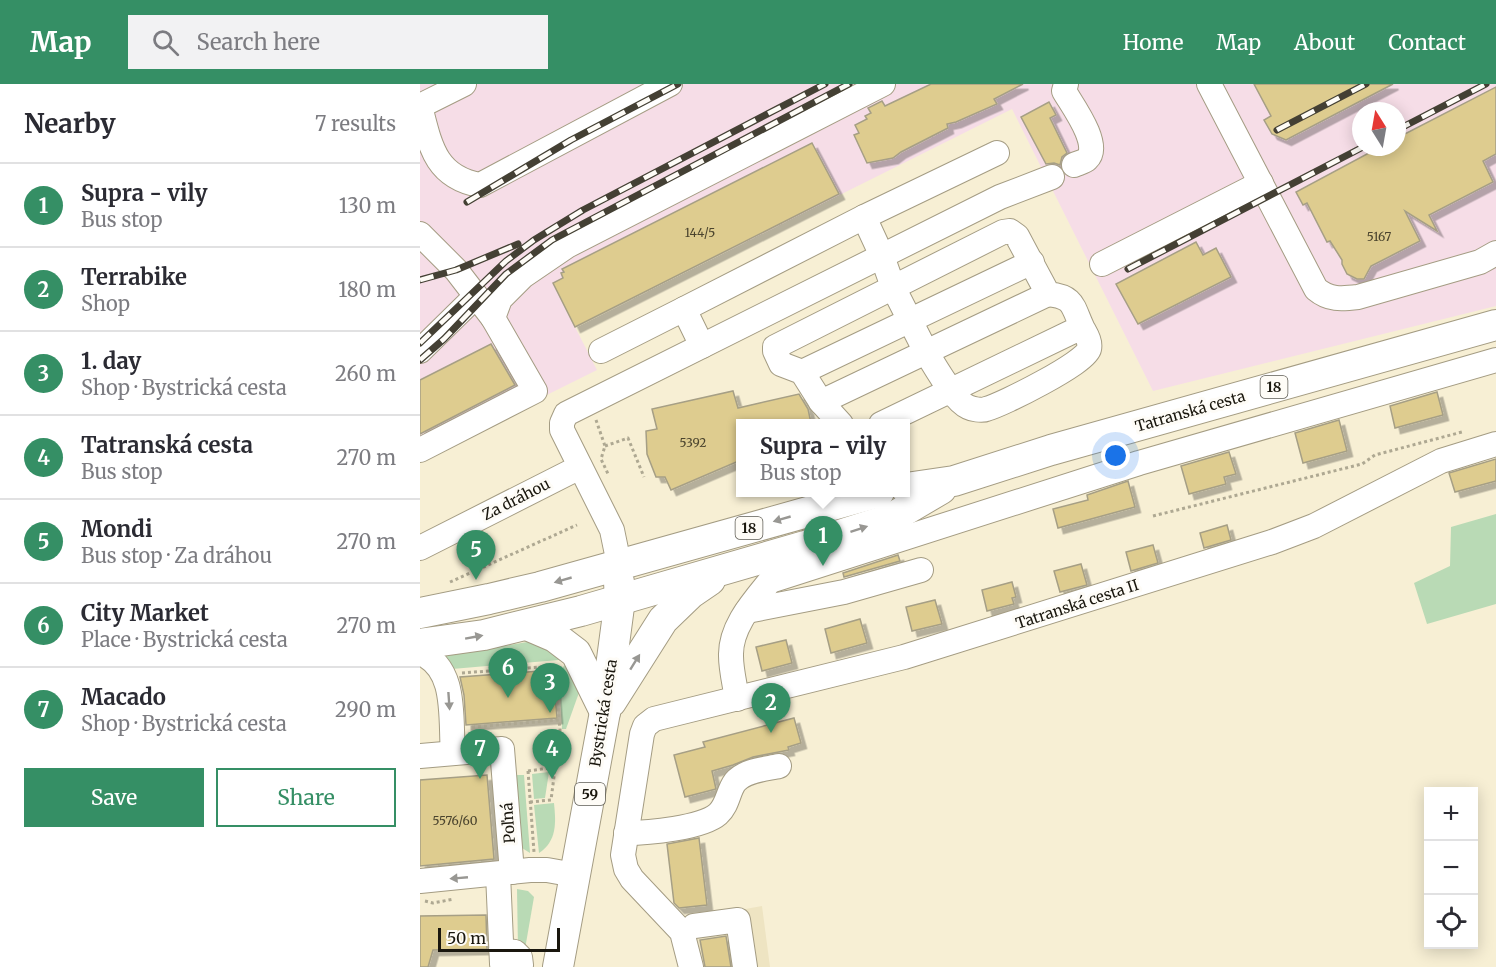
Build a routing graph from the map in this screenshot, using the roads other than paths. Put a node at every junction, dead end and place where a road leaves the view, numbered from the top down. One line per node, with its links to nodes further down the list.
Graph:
1 (464, 84): 6 (street)
2 (670, 84): 6 (street)
3 (884, 84): 21 (street)
4 (1066, 84): 8 (street)
5 (1209, 84): 10 (street)
6 (420, 105)
7 (998, 153): 11 (street)
8 (1074, 165)
9 (1049, 178): 14 (street)
10 (1261, 183): 13 (street); 16 (street)
11 (864, 217): 14 (street); 20 (street)
12 (420, 234): 19 (street)
13 (1496, 253)
14 (882, 256): 17 (street); 25 (street)
15 (1032, 262): 17 (street); 18 (street); 22 (street)
16 (1102, 264)
17 (893, 287): 22 (street); 30 (street)
18 (1048, 294): 24 (street); 28 (street)
19 (476, 296): 21 (street); 26 (street)
20 (684, 309): 25 (street); 27 (street)
21 (493, 318): 36 (street)
22 (909, 320): 28 (street); 30 (street)
23 (1496, 325): 38 (main road, Tatranská cesta / 18)
24 (1082, 327): 31 (street); 31 (street)
25 (702, 346): 37 (street)
26 (420, 351)
27 (601, 351)
28 (926, 352): 31 (street); 32 (street)
29 (1496, 360): 46 (street)
30 (802, 372): 32 (street)
31 (950, 390): 34 (street)
32 (821, 402): 33 (street)
33 (837, 419)
34 (889, 419)
35 (1496, 444): 51 (street, Tatranská cesta II)
36 (420, 450)
37 (580, 467): 41 (street, Za dráhou); 42 (street)
38 (954, 481): 39 (main road, Tatranská cesta / 18); 44 (main road, Tatranská cesta / 18, one-way to 38)
39 (910, 487)
40 (861, 497): 42 (main road, 18, one-way to 42)
41 (420, 548)
42 (619, 564): 45 (main road, Bystrická cesta); 47 (main road, 18, one-way to 47)
43 (921, 570): 46 (street)
44 (723, 571): 45 (main road, Tatranská cesta / 18); 52 (main road, one-way to 44)
45 (620, 599): 48 (main road, 18); 52 (main road, Bystrická cesta / 59)
46 (747, 611): 51 (street)
47 (420, 613)
48 (527, 625): 49 (main road, 18, one-way to 48); 52 (main road)
49 (420, 644)
50 (420, 653): 53 (street, one-way to 53)
51 (737, 699): 56 (street, Tatranská cesta II)
52 (605, 712): 58 (main road, Bystrická cesta / 59)
53 (452, 741): 54 (street, Poľná); 57 (street, Poľná)
54 (420, 756)
55 (779, 766): 56 (street)
56 (626, 834): 63 (street)
57 (513, 872): 58 (street); 59 (street, one-way to 59); 61 (street)
58 (575, 875): 62 (main road, Bystrická cesta / 59)
59 (420, 881)
60 (694, 926): 64 (street)
61 (501, 951)
62 (562, 965)
63 (691, 967)
64 (746, 967)

